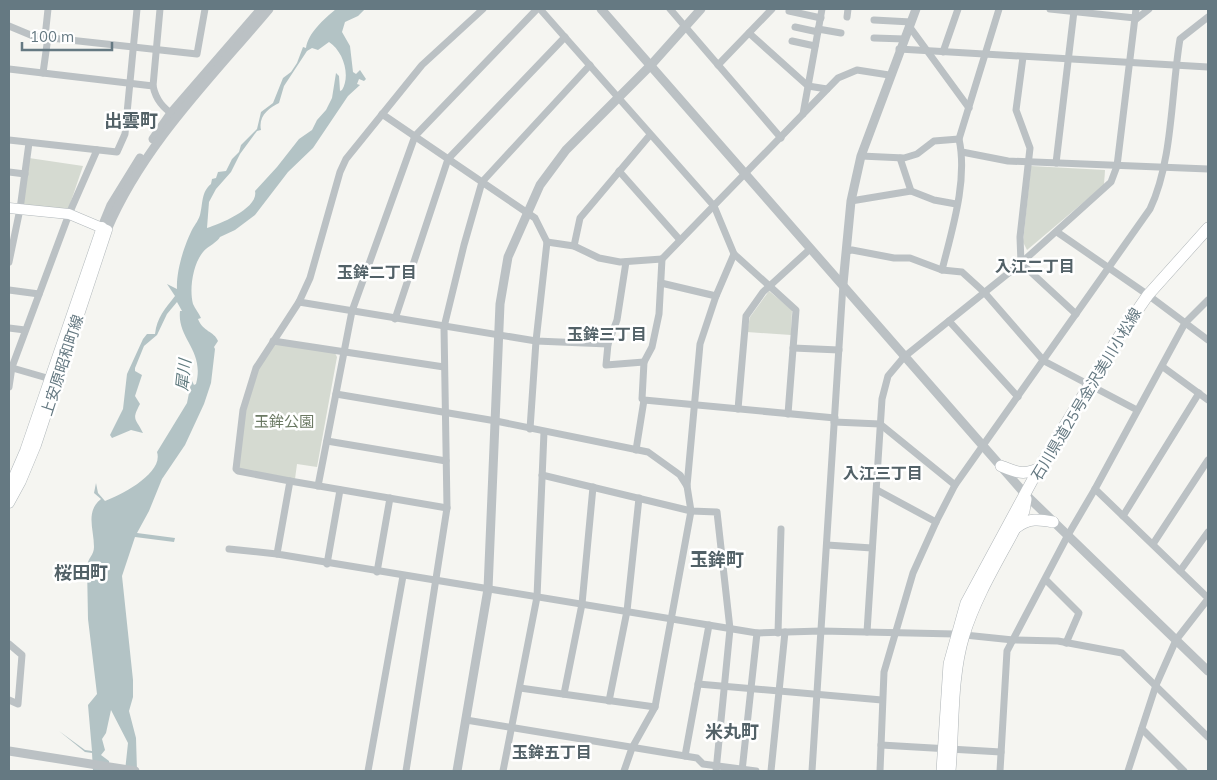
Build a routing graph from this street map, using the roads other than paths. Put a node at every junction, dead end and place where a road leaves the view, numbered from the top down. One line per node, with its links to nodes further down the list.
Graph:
1 (48, 9): 35 (street)
2 (137, 9): 41 (street)
3 (160, 9): 43 (street)
4 (205, 9): 43 (street)
5 (261, 9): 65 (street)
6 (269, 9): 65 (street)
7 (483, 9): 64 (street)
8 (539, 9): 36 (street); 68 (street)
9 (601, 9): 51 (street)
10 (670, 9): 30 (street)
11 (701, 9): 30 (street)
12 (772, 9): 33 (street)
13 (822, 9): 24 (street)
14 (848, 9): 25 (street)
15 (916, 9): 28 (street)
16 (958, 9): 45 (street)
17 (999, 9): 46 (street)
18 (1050, 9): 22 (street)
19 (1136, 9): 26 (street)
20 (1149, 9): 26 (street)
21 (788, 11): 24 (street)
22 (1074, 12): 26 (street); 48 (street)
23 (1208, 17): 52 (street)
24 (821, 18): 32 (street)
25 (847, 18)
26 (1135, 19): 49 (street)
27 (874, 20): 28 (street)
28 (910, 24): 38 (street); 44 (street)
29 (9, 26): 35 (street)
30 (685, 27): 51 (street); 53 (street)
31 (795, 27): 32 (street)
32 (818, 30): 34 (street); 40 (street)
33 (749, 33): 53 (street); 60 (street)
34 (840, 33)
35 (47, 37): 41 (street); 56 (street)
36 (565, 37): 50 (street); 77 (street)
37 (874, 38): 38 (street)
38 (905, 39): 42 (street)
39 (792, 41): 40 (street)
40 (815, 46): 60 (street)
41 (133, 48): 43 (street); 58 (street)
42 (899, 49): 44 (street); 57 (street)
43 (156, 50): 59 (street)
44 (928, 52): 45 (street); 63 (street)
45 (943, 52): 46 (street)
46 (987, 55): 47 (street); 63 (street)
47 (1023, 57): 48 (street); 78 (street)
48 (1068, 60): 49 (street); 79 (street)
49 (1130, 63): 52 (street); 80 (street)
50 (590, 65): 62 (street); 87 (street)
51 (651, 65): 62 (street); 85 (street)
52 (1176, 65): 54 (street); 81 (street)
53 (718, 66): 69 (street)
54 (1208, 67)
55 (9, 69): 56 (street)
56 (43, 73): 58 (street)
57 (890, 75): 61 (street); 75 (street)
58 (129, 84): 59 (street); 73 (street)
59 (153, 86): 65 (street)
60 (808, 86): 61 (street); 66 (street)
61 (827, 89): 66 (street)
62 (618, 97): 67 (street); 94 (street)
63 (969, 108): 70 (street)
64 (382, 114): 68 (street); 120 (street)
65 (174, 115): 97 (street)
66 (803, 115): 69 (street)
67 (650, 134): 83 (street); 91 (street)
68 (414, 136): 77 (street); 121 (street)
69 (781, 138): 85 (street)
70 (958, 139): 74 (street); 76 (street)
71 (9, 140): 72 (street)
72 (29, 142): 73 (street); 86 (street)
73 (97, 150): 95 (street)
74 (962, 152): 78 (street); 90 (street)
75 (861, 156): 76 (street); 89 (street)
76 (900, 158): 88 (street)
77 (448, 159): 87 (street); 123 (street)
78 (1028, 162): 79 (street); 108 (street)
79 (1056, 163): 80 (street)
80 (1117, 166): 81 (street); 98 (street)
81 (1162, 168): 82 (street); 109 (street)
82 (1208, 169)
83 (619, 171): 99 (street); 101 (street)
84 (9, 172): 86 (street)
85 (744, 173): 91 (street); 102 (street)
86 (25, 174): 93 (street)
87 (482, 182): 94 (street); 126 (street)
88 (911, 191): 89 (street); 90 (street)
89 (851, 201): 103 (street)
90 (956, 204): 110 (street)
91 (714, 206): 99 (street); 104 (street)
92 (9, 208): 93 (main road)
93 (20, 209): 95 (main road); 106 (street)
94 (526, 212): 100 (street); 129 (street)
95 (69, 214): 97 (main road); 116 (street)
96 (1208, 228): 117 (main road, 石川県道25号金沢美川小松線)
97 (105, 229): 143 (main road, 上安原昭和町線)
98 (1057, 232): 108 (street); 109 (street)
99 (680, 240): 105 (street)
100 (547, 242): 101 (street); 132 (street)
101 (574, 246): 107 (street)
102 (810, 249): 112 (street); 113 (street)
103 (847, 252): 110 (street); 112 (street)
104 (734, 254): 113 (street); 118 (street)
105 (662, 259): 107 (street); 111 (street)
106 (9, 262)
107 (626, 262): 133 (street)
108 (1021, 263): 115 (street); 122 (street)
109 (1109, 268): 117 (street); 122 (street)
110 (942, 270): 115 (street)
111 (661, 283): 118 (street); 139 (street)
112 (843, 284): 135 (street); 137 (street)
113 (771, 285): 134 (street); 152 (street)
114 (9, 290): 116 (street)
115 (984, 292): 124 (street); 138 (street)
116 (39, 294): 128 (street)
117 (1148, 295): 125 (street); 144 (main road, 石川県道25号金沢美川小松線)
118 (716, 296): 151 (street)
119 (1208, 300): 125 (street)
120 (299, 302): 121 (street); 131 (street)
121 (352, 311): 123 (street); 136 (street)
122 (1076, 314): 138 (street)
123 (395, 319): 126 (street)
124 (949, 320): 137 (street); 148 (street)
125 (1185, 323): 130 (street); 142 (street)
126 (444, 327): 129 (street); 141 (street)
127 (9, 328): 128 (street)
128 (25, 330): 140 (street)
129 (498, 336): 132 (street); 157 (street)
130 (1208, 340)
131 (273, 341): 136 (street); 169 (street)
132 (536, 342): 133 (street); 159 (street)
133 (608, 344): 139 (street)
134 (793, 348): 135 (street); 155 (street)
135 (840, 350): 156 (street)
136 (344, 352): 141 (street); 147 (street)
137 (904, 357): 158 (street); 162 (street)
138 (1044, 361): 144 (street); 148 (street)
139 (644, 362): 149 (street)
140 (10, 367): 143 (street); 145 (street)
141 (444, 367): 154 (street)
142 (1163, 367): 146 (street); 153 (street)
143 (53, 380): 174 (main road, 上安原昭和町線); 181 (main road, 上安原昭和町線)
144 (1090, 384): 153 (street); 167 (main road, 石川県道25号金沢美川小松線)
145 (9, 387)
146 (1198, 393): 150 (street); 184 (street)
147 (336, 394): 154 (street); 161 (street)
148 (1018, 397): 162 (street)
149 (644, 400): 151 (street); 163 (street)
150 (1208, 400)
151 (694, 404): 152 (street); 172 (street)
152 (738, 409): 155 (street)
153 (1137, 410): 175 (street)
154 (445, 413): 157 (street); 165 (street)
155 (788, 414): 156 (street)
156 (834, 420): 158 (street); 192 (street)
157 (496, 421): 159 (street); 202 (street)
158 (880, 424): 170 (street); 177 (street)
159 (530, 429): 160 (street)
160 (544, 432): 163 (street); 168 (street)
161 (327, 441): 165 (street); 171 (street)
162 (982, 446): 166 (street); 170 (street)
163 (636, 450): 172 (street)
164 (1208, 460): 191 (street)
165 (446, 461): 182 (street)
166 (1001, 466): 167 (main road); 178 (street)
167 (1039, 468): 178 (main road, 石川県道25号金沢美川小松線)
168 (542, 475): 173 (street); 203 (street)
169 (290, 481): 171 (street); 195 (street)
170 (955, 485): 185 (street)
171 (318, 486): 176 (street)
172 (687, 486): 183 (street)
173 (593, 487): 180 (street); 205 (street)
174 (9, 488)
175 (1095, 489): 184 (street); 190 (street)
176 (340, 490): 179 (street); 196 (street)
177 (876, 490): 185 (street); 193 (street)
178 (1026, 495): 186 (street); 187 (main road, 石川県道25号金沢美川小松線); 215 (main road, 石川県道25号金沢美川小松線)
179 (390, 498): 182 (street); 198 (street)
180 (639, 498): 183 (street); 206 (street)
181 (9, 503)
182 (447, 508): 201 (street)
183 (691, 511): 207 (street); 209 (street)
184 (1123, 516): 191 (street)
185 (936, 522): 214 (street)
186 (1053, 522): 187 (main road); 190 (street)
187 (1016, 528): 215 (main road, 石川県道25号金沢美川小松線)
188 (781, 530): 213 (street)
189 (1208, 532): 197 (street)
190 (1068, 535): 200 (street); 217 (street)
191 (1153, 544): 197 (street)
192 (827, 545): 193 (street); 210 (street)
193 (872, 548): 211 (street)
194 (229, 549): 195 (street)
195 (277, 554): 196 (street)
196 (327, 564): 198 (street)
197 (1180, 571): 204 (street)
198 (378, 572): 199 (street)
199 (403, 576): 201 (street); 246 (street)
200 (1046, 580): 216 (street); 218 (street)
201 (435, 581): 202 (street); 247 (street)
202 (488, 589): 203 (street); 233 (street)
203 (537, 597): 205 (street); 224 (street)
204 (1208, 598): 217 (street)
205 (582, 604): 206 (street); 227 (street)
206 (626, 611): 207 (street); 231 (street)
207 (671, 619): 208 (street); 232 (street)
208 (709, 625): 209 (street); 221 (street)
209 (730, 629): 212 (street); 223 (street)
210 (821, 631): 211 (street); 213 (street); 228 (street)
211 (867, 632): 214 (street)
212 (757, 633): 213 (street); 225 (street)
213 (781, 633): 226 (street)
214 (895, 633): 215 (street); 230 (street)
215 (960, 634): 216 (street); 239 (main road, 石川県道25号金沢美川小松線)
216 (1013, 640): 218 (street); 241 (street)
217 (1176, 640): 220 (street); 222 (street)
218 (1066, 643): 222 (street)
219 (9, 644): 229 (street)
220 (1208, 671)
221 (698, 684): 223 (street); 242 (street)
222 (1156, 685): 235 (street); 236 (street)
223 (724, 686): 225 (street); 243 (street)
224 (520, 688): 227 (street); 234 (street)
225 (751, 689): 226 (street); 244 (street)
226 (779, 691): 228 (street); 252 (street)
227 (564, 694): 231 (street)
228 (817, 694): 230 (street); 253 (street)
229 (9, 700)
230 (882, 700): 237 (street)
231 (610, 701): 232 (street)
232 (655, 707): 238 (street)
233 (466, 720): 234 (street); 248 (street)
234 (512, 729): 238 (street); 249 (street)
235 (1142, 730): 258 (street); 259 (street)
236 (1208, 737)
237 (881, 745): 239 (street); 254 (street)
238 (632, 748): 242 (street); 250 (street)
239 (948, 749): 241 (street); 255 (main road, 石川県道25号金沢美川小松線); 256 (main road, 石川県道25号金沢美川小松線)
240 (9, 751): 245 (street)
241 (1001, 752): 257 (street)
242 (685, 756): 243 (street)
243 (717, 769): 244 (street)
244 (742, 770): 251 (street)
245 (135, 771)
246 (368, 771)
247 (406, 771)
248 (457, 771)
249 (503, 771)
250 (624, 771)
251 (756, 771)
252 (771, 771)
253 (812, 771)
254 (880, 771)
255 (942, 771)
256 (950, 771)
257 (1000, 771)
258 (1128, 771)
259 (1184, 771)

